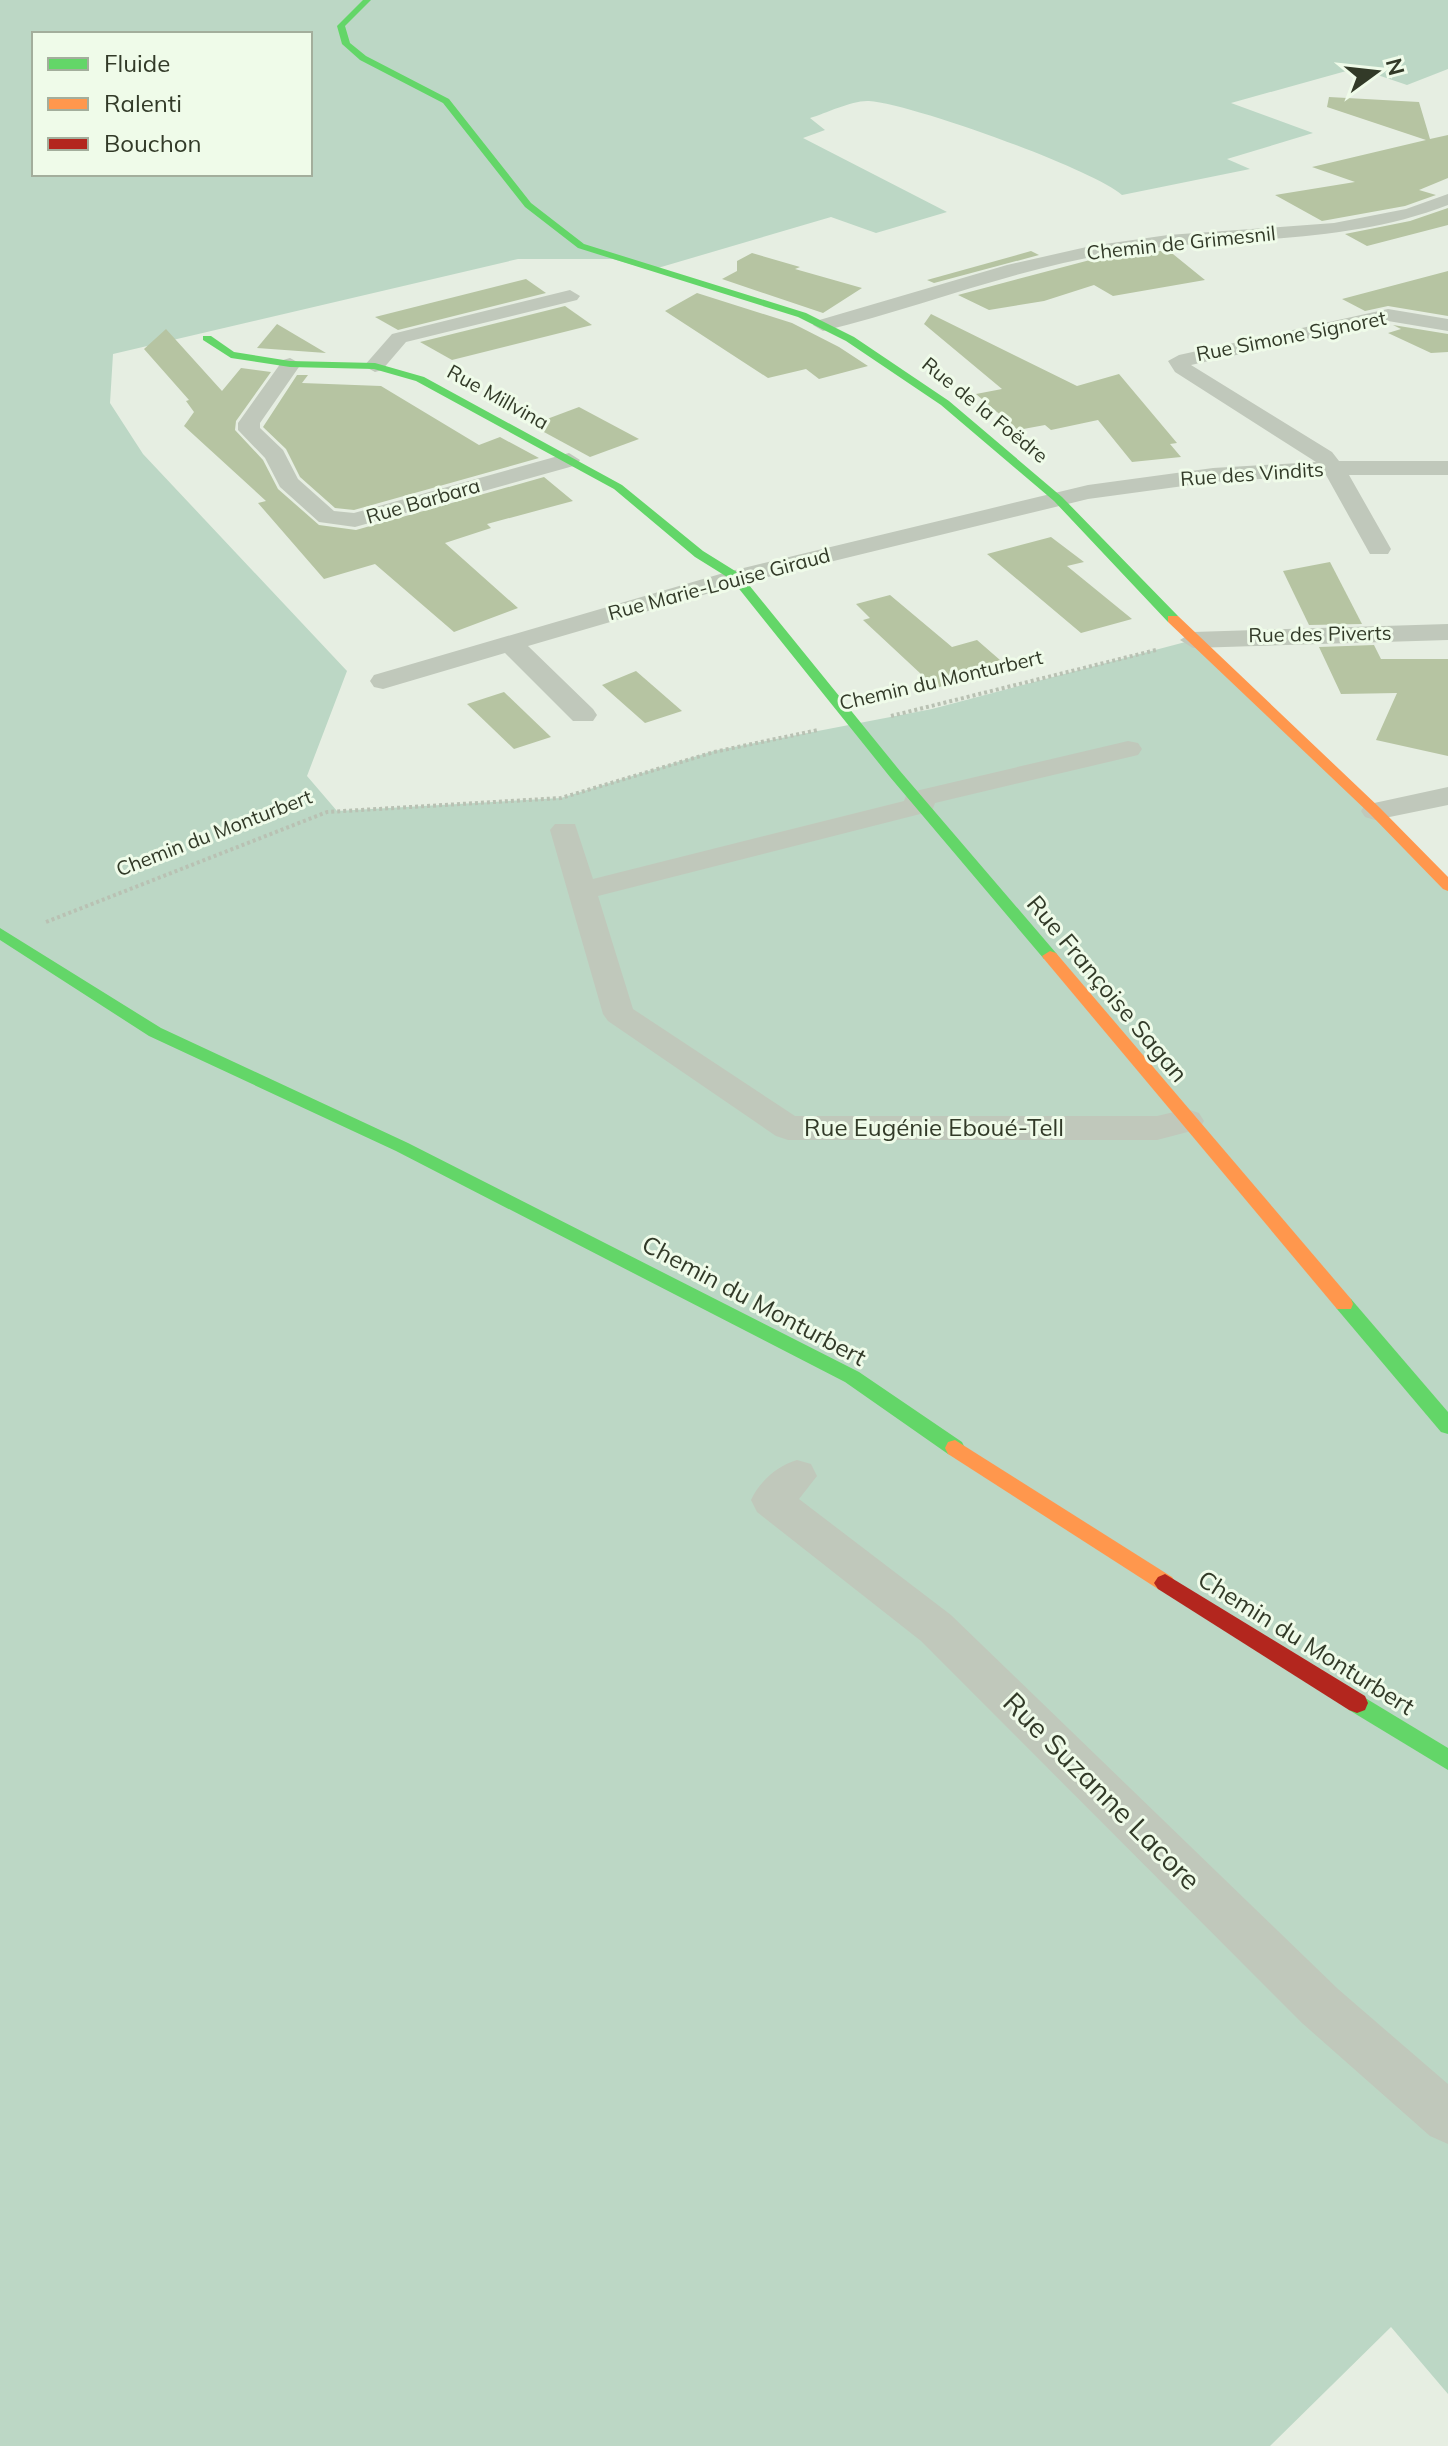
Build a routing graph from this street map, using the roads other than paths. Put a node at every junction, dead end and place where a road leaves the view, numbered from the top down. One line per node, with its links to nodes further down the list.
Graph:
1 (367, 0): 4 (street, Rue de la Foëdre)
2 (1448, 199): 4 (street, Chemin de Grimesnil)
3 (570, 296): 8 (street)
4 (823, 325): 12 (street, Rue de la Foëdre)
5 (1448, 325): 10 (street, Rue Simone Signoret)
6 (207, 338): 7 (street, Rue Millvina)
7 (290, 364): 8 (street, Rue Millvina); 9 (street, Rue Barbara)
8 (375, 366): 9 (street, Rue Millvina)
9 (569, 460): 14 (street, Rue Millvina)
10 (1331, 468): 11 (street, Rue des Vindits); 12 (street, Rue des Vindits); 13 (street)
11 (1448, 468)
12 (1058, 499): 14 (street, Rue Marie-Louise Giraud); 16 (street, Rue de la Foëdre)
13 (1379, 549)
14 (736, 577): 17 (street, Rue Marie-Louise Giraud); 22 (street, Rue Françoise Sagan)
15 (1448, 632): 16 (street, Rue des Piverts)
16 (1193, 640): 23 (street, Rue de la Foëdre)
17 (510, 643): 18 (street, Rue Marie-Louise Giraud); 19 (street)
18 (383, 681)
19 (583, 715)
20 (1128, 749): 22 (street)
21 (1448, 796): 23 (street)
22 (920, 802): 26 (street); 28 (street, Rue Françoise Sagan)
23 (1375, 811): 25 (street, Rue de la Foëdre)
24 (565, 830): 26 (street, Rue Eugénie Eboué-Tell)
25 (1448, 886)
26 (581, 891): 28 (street, Rue Eugénie Eboué-Tell)
27 (4, 935): 31 (street, Chemin du Monturbert)
28 (1187, 1121): 29 (street, Rue Françoise Sagan)
29 (1448, 1426)
30 (797, 1476): 32 (street, Rue Suzanne Lacore)
31 (1448, 1760)
32 (1448, 2118)

